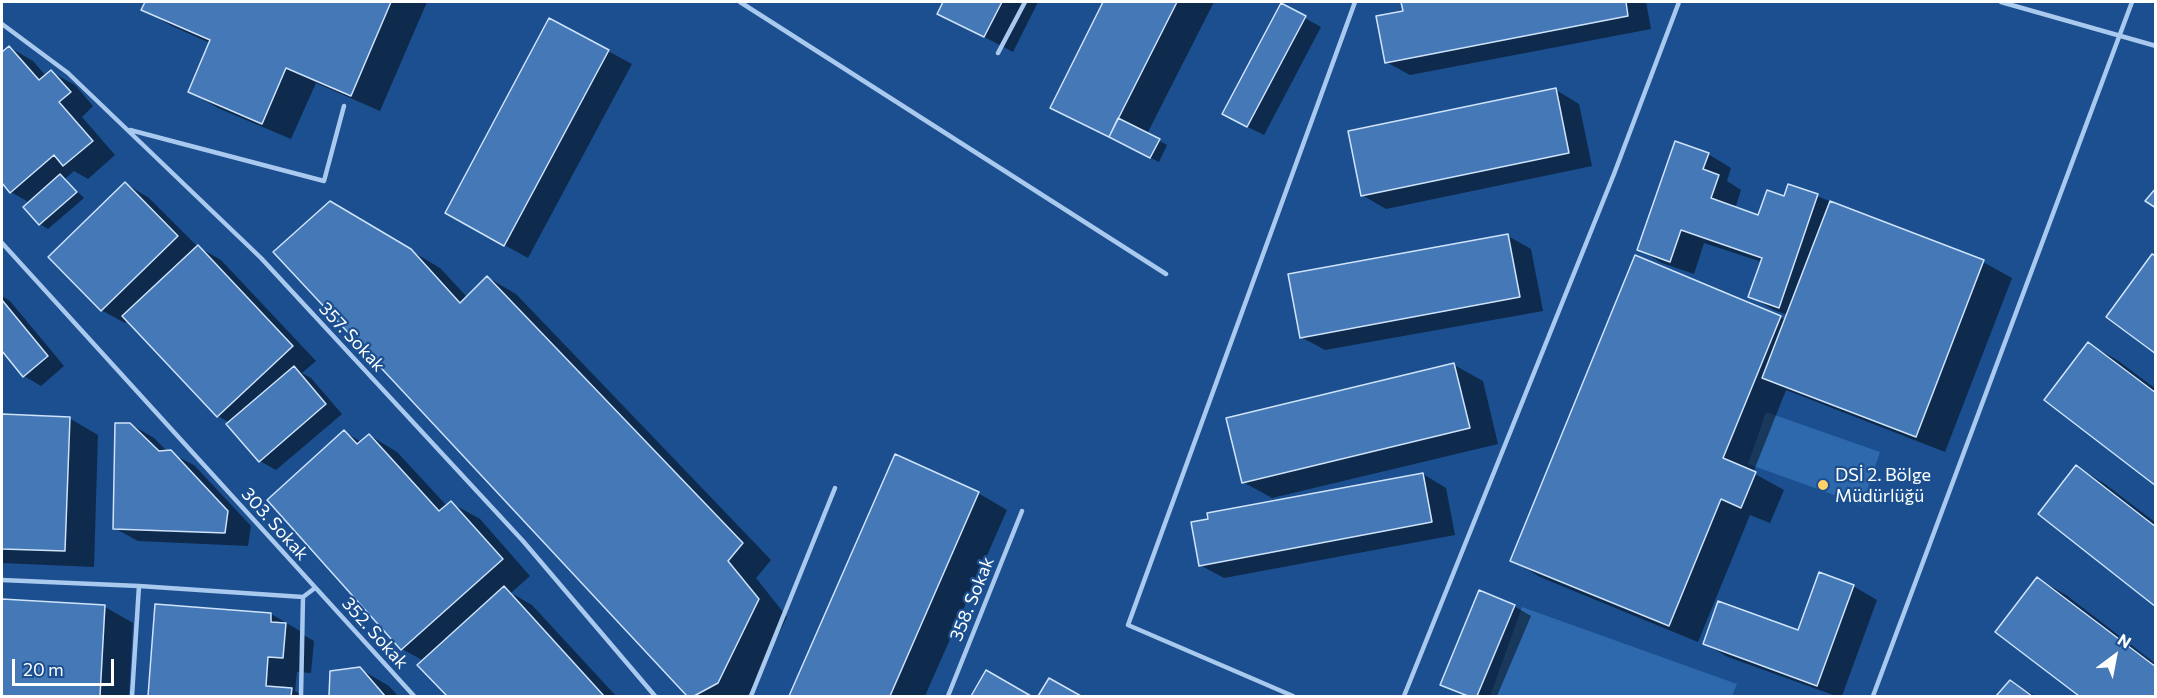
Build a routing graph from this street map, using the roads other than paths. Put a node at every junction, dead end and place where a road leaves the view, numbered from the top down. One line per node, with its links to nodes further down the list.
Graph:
1 (740, 2): 14 (lane)
2 (1025, 2): 10 (lane)
3 (1355, 2): 27 (lane)
4 (1679, 2): 28 (lane)
5 (2001, 2): 8 (lane)
6 (2132, 2): 8 (lane)
7 (2, 24): 12 (lane, 357. Sokak)
8 (2119, 36): 9 (lane); 29 (lane)
9 (2156, 46)
10 (998, 53)
11 (344, 106): 12 (lane)
12 (128, 130): 24 (lane, 357. Sokak)
13 (2, 243): 19 (lane, 303. Sokak)
14 (1166, 274)
15 (835, 488): 25 (lane)
16 (1022, 511): 26 (lane, 358. Sokak)
17 (2, 580): 18 (lane)
18 (140, 585): 20 (lane); 21 (lane)
19 (315, 588): 20 (lane); 23 (lane, 352. Sokak)
20 (303, 597): 22 (lane)
21 (132, 696)
22 (301, 696)
23 (414, 696)
24 (655, 696)
25 (751, 696)
26 (948, 696)
27 (1293, 696)
28 (1404, 696)
29 (1873, 696)

